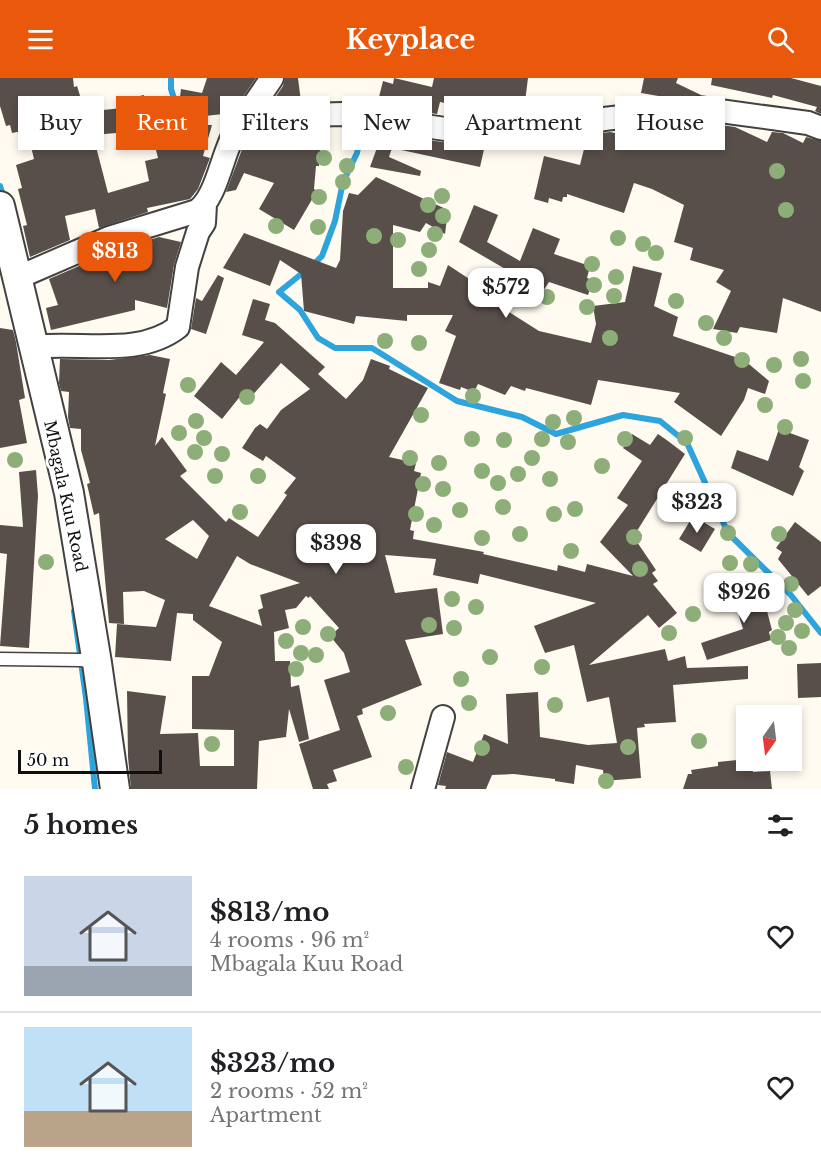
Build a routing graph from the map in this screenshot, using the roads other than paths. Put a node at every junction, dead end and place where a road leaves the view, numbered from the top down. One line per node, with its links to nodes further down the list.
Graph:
1 (272, 78): 2 (street)
2 (260, 96)
3 (330, 114): 4 (street)
4 (821, 128)
5 (226, 150): 6 (street)
6 (205, 204): 8 (street); 9 (street)
7 (0, 206): 8 (street, Mbagala Kuu Road)
8 (11, 267): 9 (street, Mbagala Kuu Road)
9 (34, 347): 11 (street, Mbagala Kuu Road)
10 (0, 659): 11 (lane)
11 (98, 663): 13 (street, Mbagala Kuu Road)
12 (443, 717): 14 (street)
13 (115, 789)
14 (423, 789)

